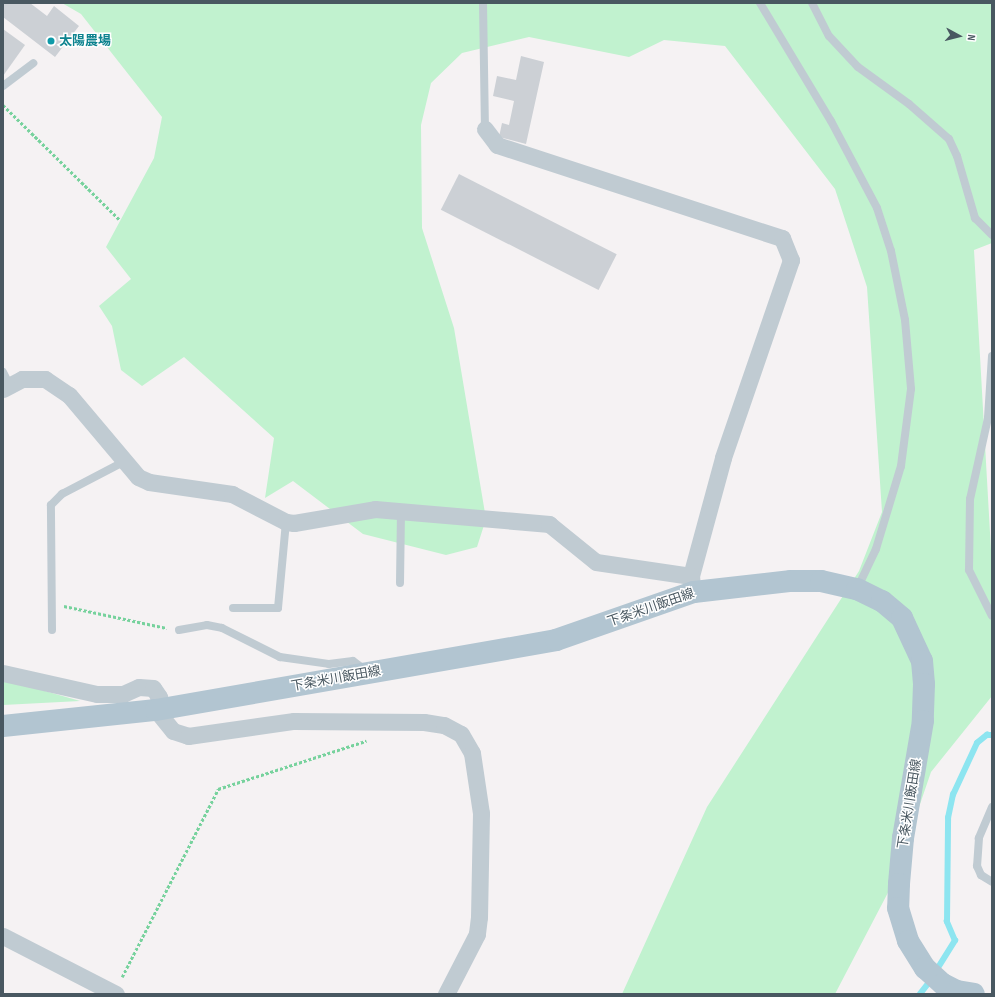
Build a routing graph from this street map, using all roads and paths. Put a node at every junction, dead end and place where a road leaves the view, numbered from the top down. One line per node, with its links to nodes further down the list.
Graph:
1 (483, 3): 7 (lane)
2 (760, 3): 17 (lane)
3 (812, 3): 9 (lane)
4 (33, 63): 5 (lane)
5 (3, 86)
6 (3, 105): 8 (path)
7 (485, 129): 16 (street)
8 (120, 220)
9 (992, 235)
10 (992, 356): 20 (lane)
11 (5, 382): 12 (street)
12 (125, 461): 14 (street); 18 (lane)
13 (401, 511): 14 (street); 15 (lane); 16 (street)
14 (286, 522): 19 (lane)
15 (400, 583)
16 (692, 584): 17 (main road, 下条米川飯田線); 24 (main road, 下条米川飯田線)
17 (857, 589): 33 (main road, 下条米川飯田線)
18 (54, 604): 21 (lane); 22 (path)
19 (233, 608)
20 (992, 616)
21 (52, 630)
22 (179, 630): 24 (lane)
23 (3, 673): 25 (street)
24 (369, 673): 25 (main road, 下条米川飯田線)
25 (156, 710): 26 (main road, 下条米川飯田線); 32 (street)
26 (3, 726)
27 (373, 739): 31 (path)
28 (992, 807): 29 (lane)
29 (992, 882)
30 (3, 936): 31 (street)
31 (115, 994)
32 (446, 994)
33 (974, 994)

